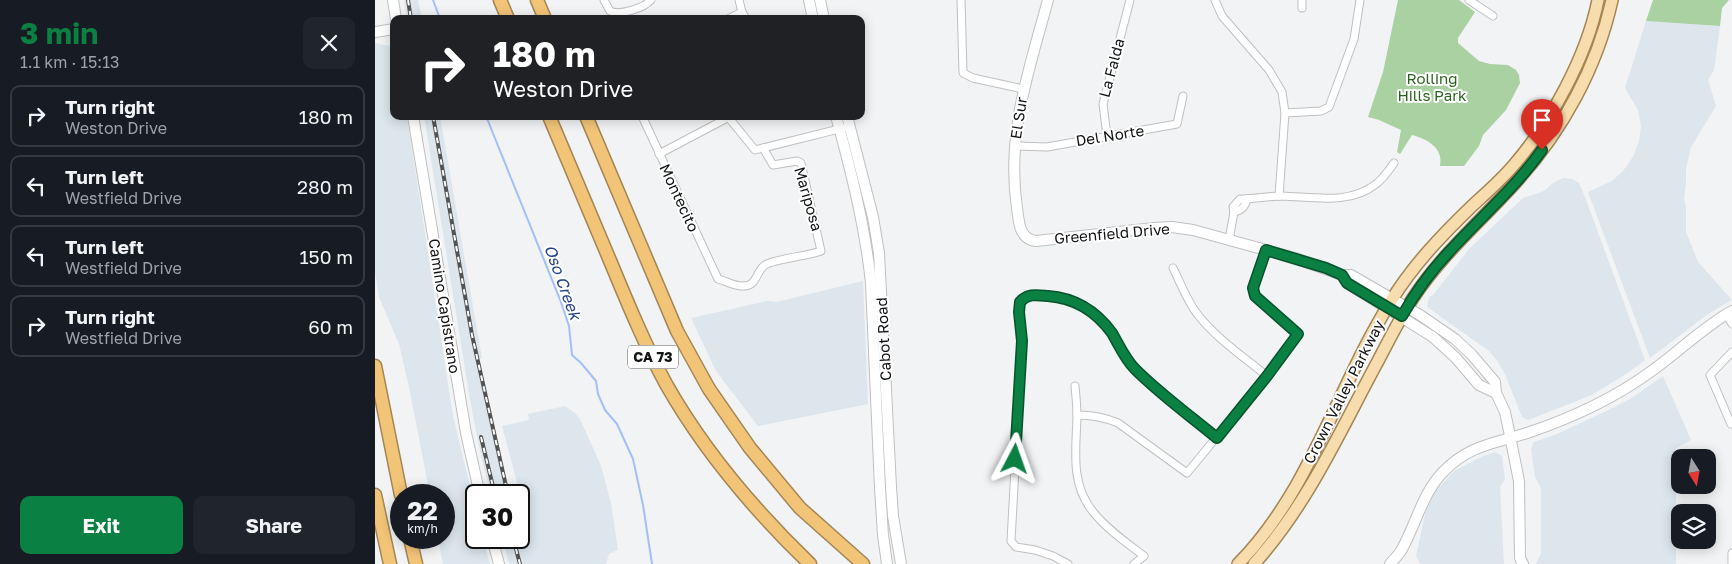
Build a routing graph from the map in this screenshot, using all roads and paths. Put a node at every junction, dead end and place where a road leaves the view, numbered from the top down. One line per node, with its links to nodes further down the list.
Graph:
1 (393, 0): 17 (street)
2 (501, 0): 18 (highway)
3 (537, 0): 19 (highway)
4 (604, 0): 5 (street)
5 (651, 0)
6 (739, 0): 20 (street)
7 (809, 0): 21 (street)
8 (820, 0): 22 (street)
9 (961, 0): 26 (street)
10 (1048, 0): 26 (street, El Sur)
11 (1130, 0): 39 (street, La Falda)
12 (1215, 0): 28 (street)
13 (1360, 0): 28 (street)
14 (1470, 0): 23 (street)
15 (1598, 0): 38 (main road, Crown Valley Parkway)
16 (1612, 0): 40 (main road, Crown Valley Parkway)
17 (395, 15)
18 (507, 15)
19 (543, 15)
20 (744, 15)
21 (812, 15)
22 (823, 15)
23 (1493, 16)
24 (390, 30): 25 (street)
25 (375, 32)
26 (1023, 89): 41 (street, El Sur)
27 (1183, 96): 39 (street, Del Norte)
28 (1285, 113): 45 (street)
29 (414, 120): 65 (street, Camino Capistrano)
30 (551, 120): 74 (highway, CA 73)
31 (588, 120): 75 (highway, CA 73)
32 (644, 120): 43 (street, Montecito)
33 (724, 120): 43 (street)
34 (732, 120): 42 (street)
35 (839, 120): 37 (street, Cabot Road)
36 (846, 120): 37 (street, Cabot Road)
37 (845, 128): 42 (street); 76 (street, Cabot Road); 77 (street, Cabot Road)
38 (1539, 133): 40 (main road); 51 (main road, Crown Valley Parkway)
39 (1107, 136): 41 (street, Del Norte)
40 (1550, 140): 52 (main road, Crown Valley Parkway)
41 (1014, 146): 46 (street, El Sur)
42 (763, 148): 50 (street, Mariposa)
43 (659, 154): 50 (street, Montecito)
44 (1394, 163): 45 (street)
45 (1279, 196): 47 (street)
46 (1026, 238): 47 (street, Greenfield Drive)
47 (1229, 240): 48 (street, Greenfield Drive)
48 (1266, 250): 51 (street, Greenfield Drive); 57 (street)
49 (1173, 268): 57 (street)
50 (718, 279)
51 (1389, 304): 52 (street, Greenfield Drive); 80 (main road, Crown Valley Parkway)
52 (1404, 312): 59 (street, Greenfield Drive); 59 (street, Greenfield Drive); 81 (main road, Crown Valley Parkway)
53 (1729, 312): 54 (street); 63 (street)
54 (1732, 324)
55 (1732, 352): 61 (street)
56 (375, 366): 64 (highway)
57 (1267, 376): 62 (street)
58 (1075, 386): 60 (street)
59 (1496, 393): 63 (street, Greenfield Drive)
60 (1077, 414): 62 (street); 79 (street)
61 (1731, 423)
62 (1217, 438): 78 (street)
63 (1511, 438): 70 (street, Greenfield Drive); 82 (street)
64 (399, 484)
65 (478, 484)
66 (375, 495): 71 (highway)
67 (413, 549): 72 (highway)
68 (495, 549): 73 (street)
69 (1732, 552): 83 (street)
70 (1519, 562)
71 (390, 564)
72 (416, 564)
73 (499, 564)
74 (810, 564)
75 (863, 564)
76 (887, 564)
77 (901, 564)
78 (1068, 564)
79 (1134, 564)
80 (1238, 564)
81 (1254, 564)
82 (1390, 564)
83 (1732, 564)

